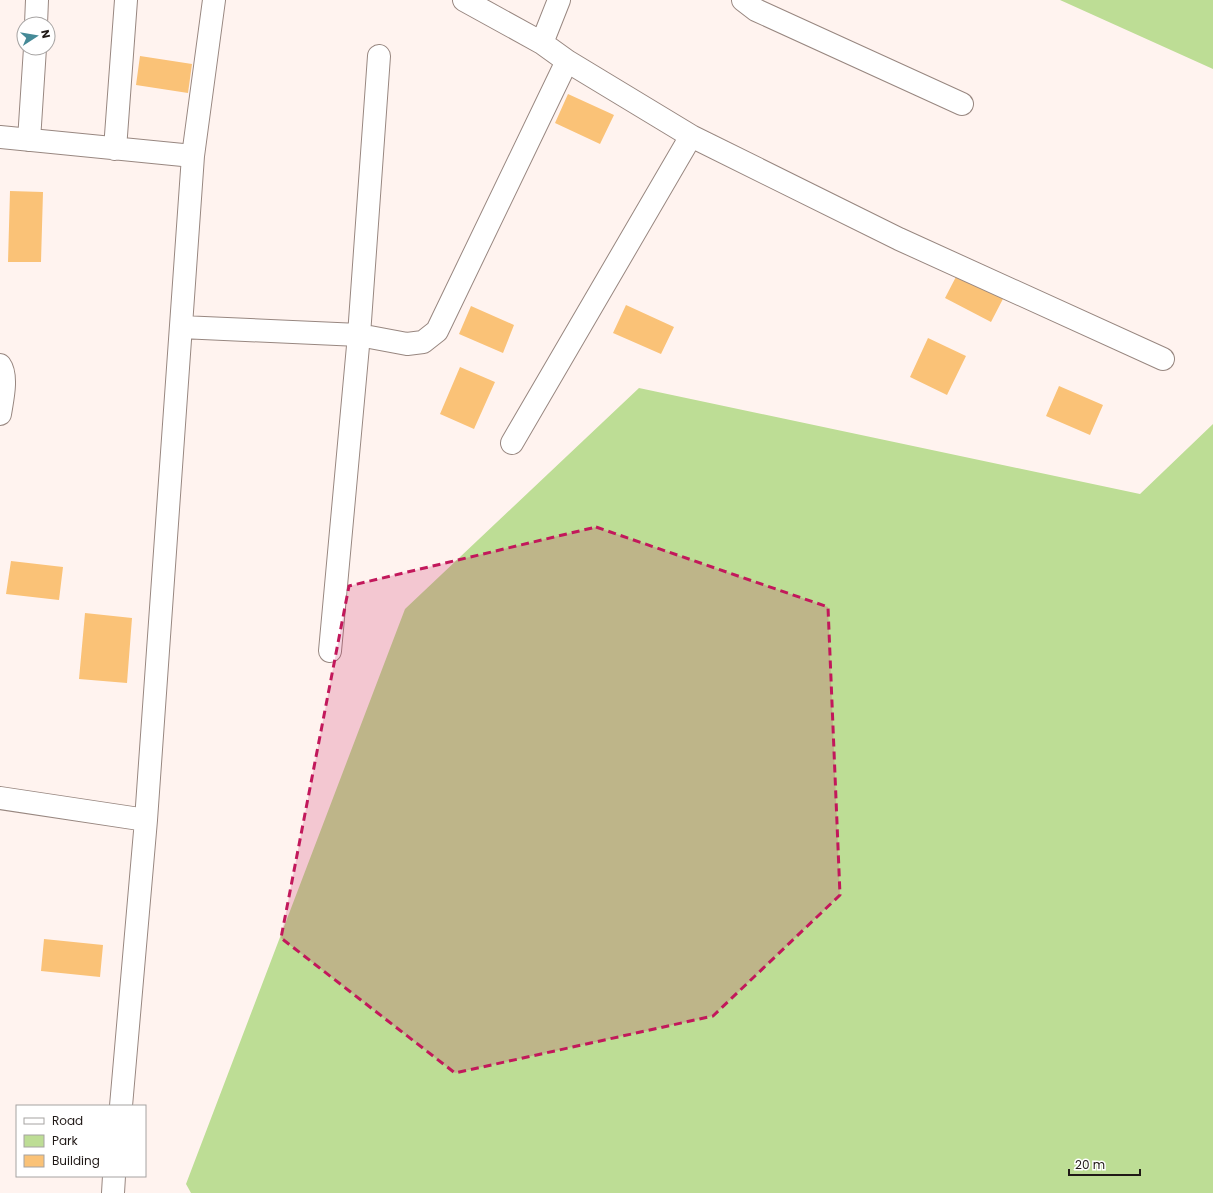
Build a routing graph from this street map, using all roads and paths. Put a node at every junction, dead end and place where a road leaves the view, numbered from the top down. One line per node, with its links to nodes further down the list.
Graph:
1 (38, 0): 7 (street)
2 (126, 0): 16 (street)
3 (214, 0): 17 (street)
4 (464, 0): 8 (street)
5 (559, 0): 8 (street)
6 (743, 0): 12 (street)
7 (37, 16)
8 (542, 43): 11 (street)
9 (34, 56): 15 (street)
10 (379, 56): 19 (street)
11 (568, 61): 13 (street); 19 (street)
12 (962, 104)
13 (691, 136): 20 (street); 23 (street)
14 (0, 137): 15 (street)
15 (29, 140): 16 (street)
16 (115, 149): 17 (street)
17 (193, 156): 18 (street)
18 (181, 327): 19 (street); 26 (street)
19 (359, 335): 24 (street)
20 (1163, 360)
21 (0, 365): 22 (street)
22 (0, 414)
23 (512, 443)
24 (330, 651)
25 (0, 798): 26 (street)
26 (146, 820): 27 (street)
27 (121, 1105)
28 (114, 1177): 29 (street)
29 (113, 1193)

